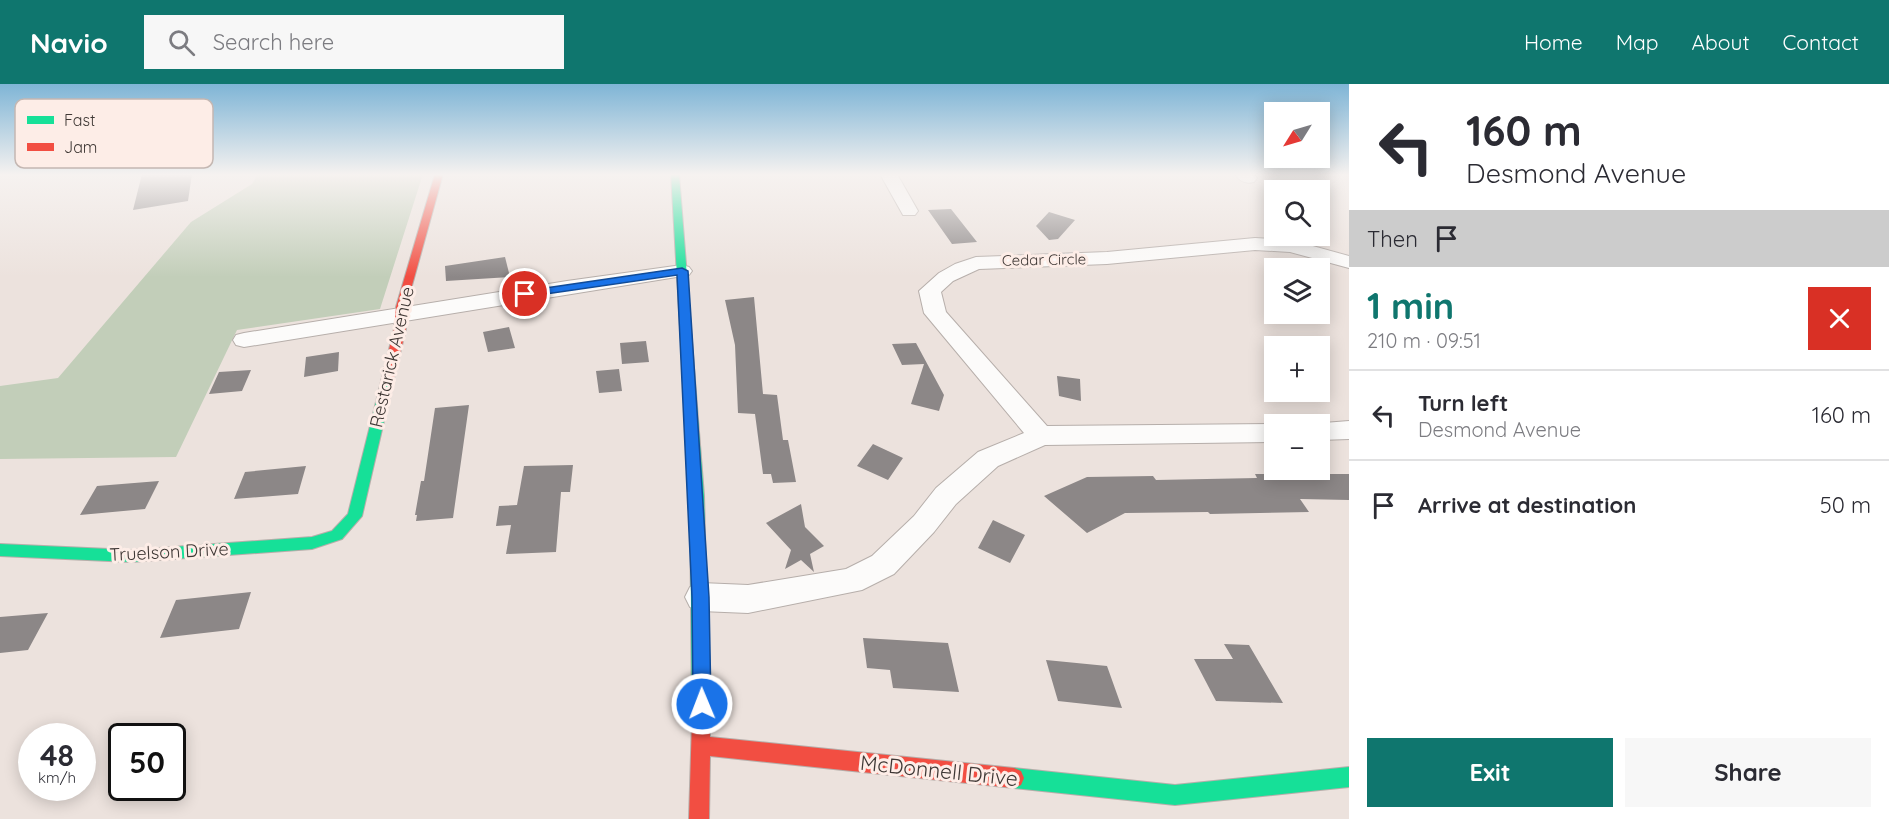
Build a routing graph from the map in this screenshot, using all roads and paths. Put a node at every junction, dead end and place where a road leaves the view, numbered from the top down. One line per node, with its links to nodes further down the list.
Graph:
1 (430, 208): 7 (street, Restarick Avenue)
2 (677, 208): 6 (street)
3 (907, 208): 4 (street)
4 (909, 211)
5 (1349, 262): 12 (street, Cedar Circle)
6 (682, 271): 7 (street); 15 (street)
7 (401, 315): 8 (street); 13 (street, Restarick Avenue)
8 (244, 340)
9 (1349, 429): 10 (street)
10 (1330, 430)
11 (1264, 433): 12 (street)
12 (1041, 436): 15 (street)
13 (337, 535): 14 (street, Truelson Drive)
14 (0, 550)
15 (701, 597): 16 (street)
16 (702, 746): 18 (street, McDonnell Drive); 19 (street)
17 (1349, 777): 18 (street, McDonnell Drive)
18 (1182, 807)
19 (699, 819)

